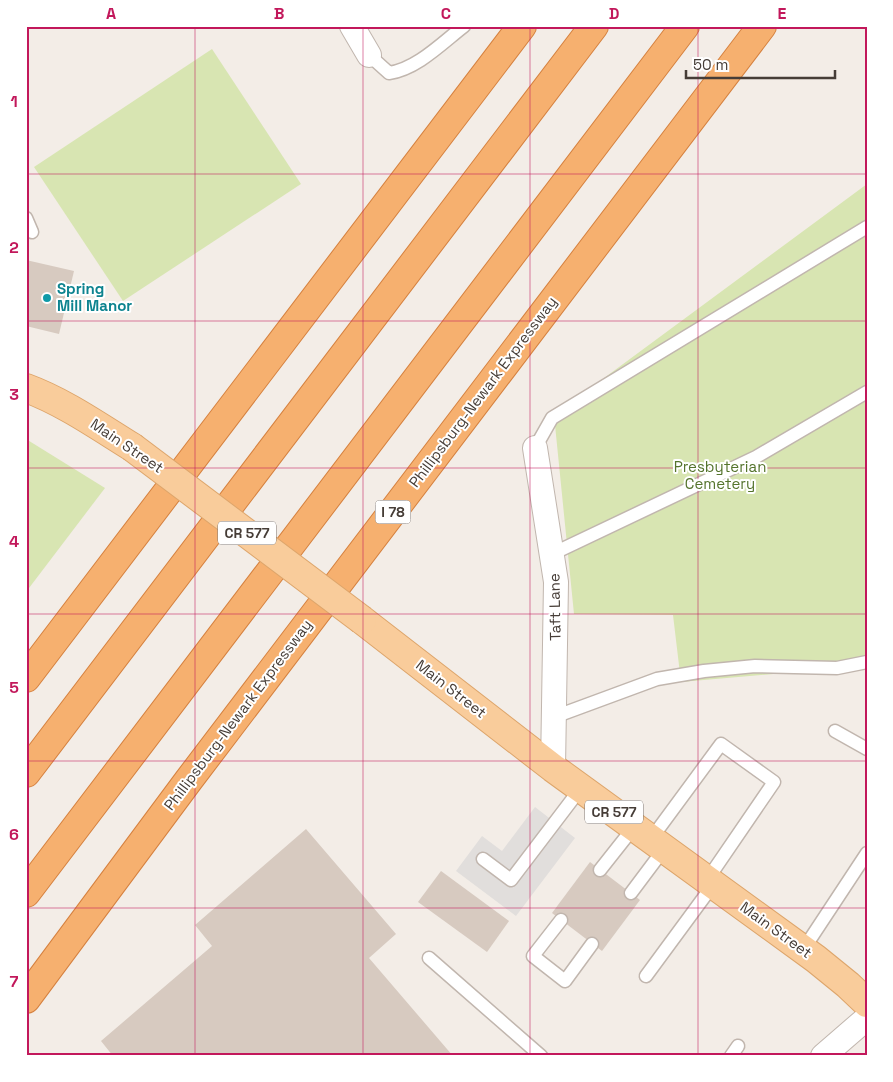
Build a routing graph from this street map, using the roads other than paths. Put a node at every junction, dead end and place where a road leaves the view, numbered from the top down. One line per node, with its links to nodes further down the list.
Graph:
1 (352, 26): 7 (street)
2 (464, 26): 7 (lane)
3 (522, 26): 16 (highway)
4 (594, 26): 21 (highway)
5 (685, 26): 28 (highway)
6 (762, 26): 35 (highway, Phillipsburg-Newark Expressway / I 78)
7 (369, 55)
8 (26, 218): 10 (lane)
9 (867, 228): 13 (lane)
10 (32, 232)
11 (26, 388): 20 (main road, Main Street / CR 577, bridge)
12 (867, 392): 14 (lane)
13 (535, 448): 14 (street, Taft Lane)
14 (552, 554): 17 (street, Taft Lane)
15 (867, 662): 17 (lane)
16 (26, 678)
17 (554, 717): 20 (street, Taft Lane)
18 (835, 731): 19 (lane)
19 (867, 749)
20 (552, 768): 22 (main road, Main Street / CR 577)
21 (26, 773)
22 (581, 788): 23 (main road, Main Street / CR 577); 25 (lane)
23 (650, 838): 26 (lane); 27 (main road, Main Street / CR 577); 27 (lane); 29 (lane)
24 (867, 854): 32 (lane)
25 (483, 859)
26 (600, 870)
27 (710, 882): 32 (main road, Main Street / CR 577); 34 (lane)
28 (26, 893)
29 (631, 893)
30 (561, 920): 31 (lane)
31 (592, 944)
32 (803, 950): 36 (main road, Main Street / CR 577)
33 (429, 958): 38 (lane)
34 (646, 976)
35 (26, 999)
36 (867, 1003)
37 (867, 1018): 39 (street)
38 (540, 1056)
39 (823, 1056)

